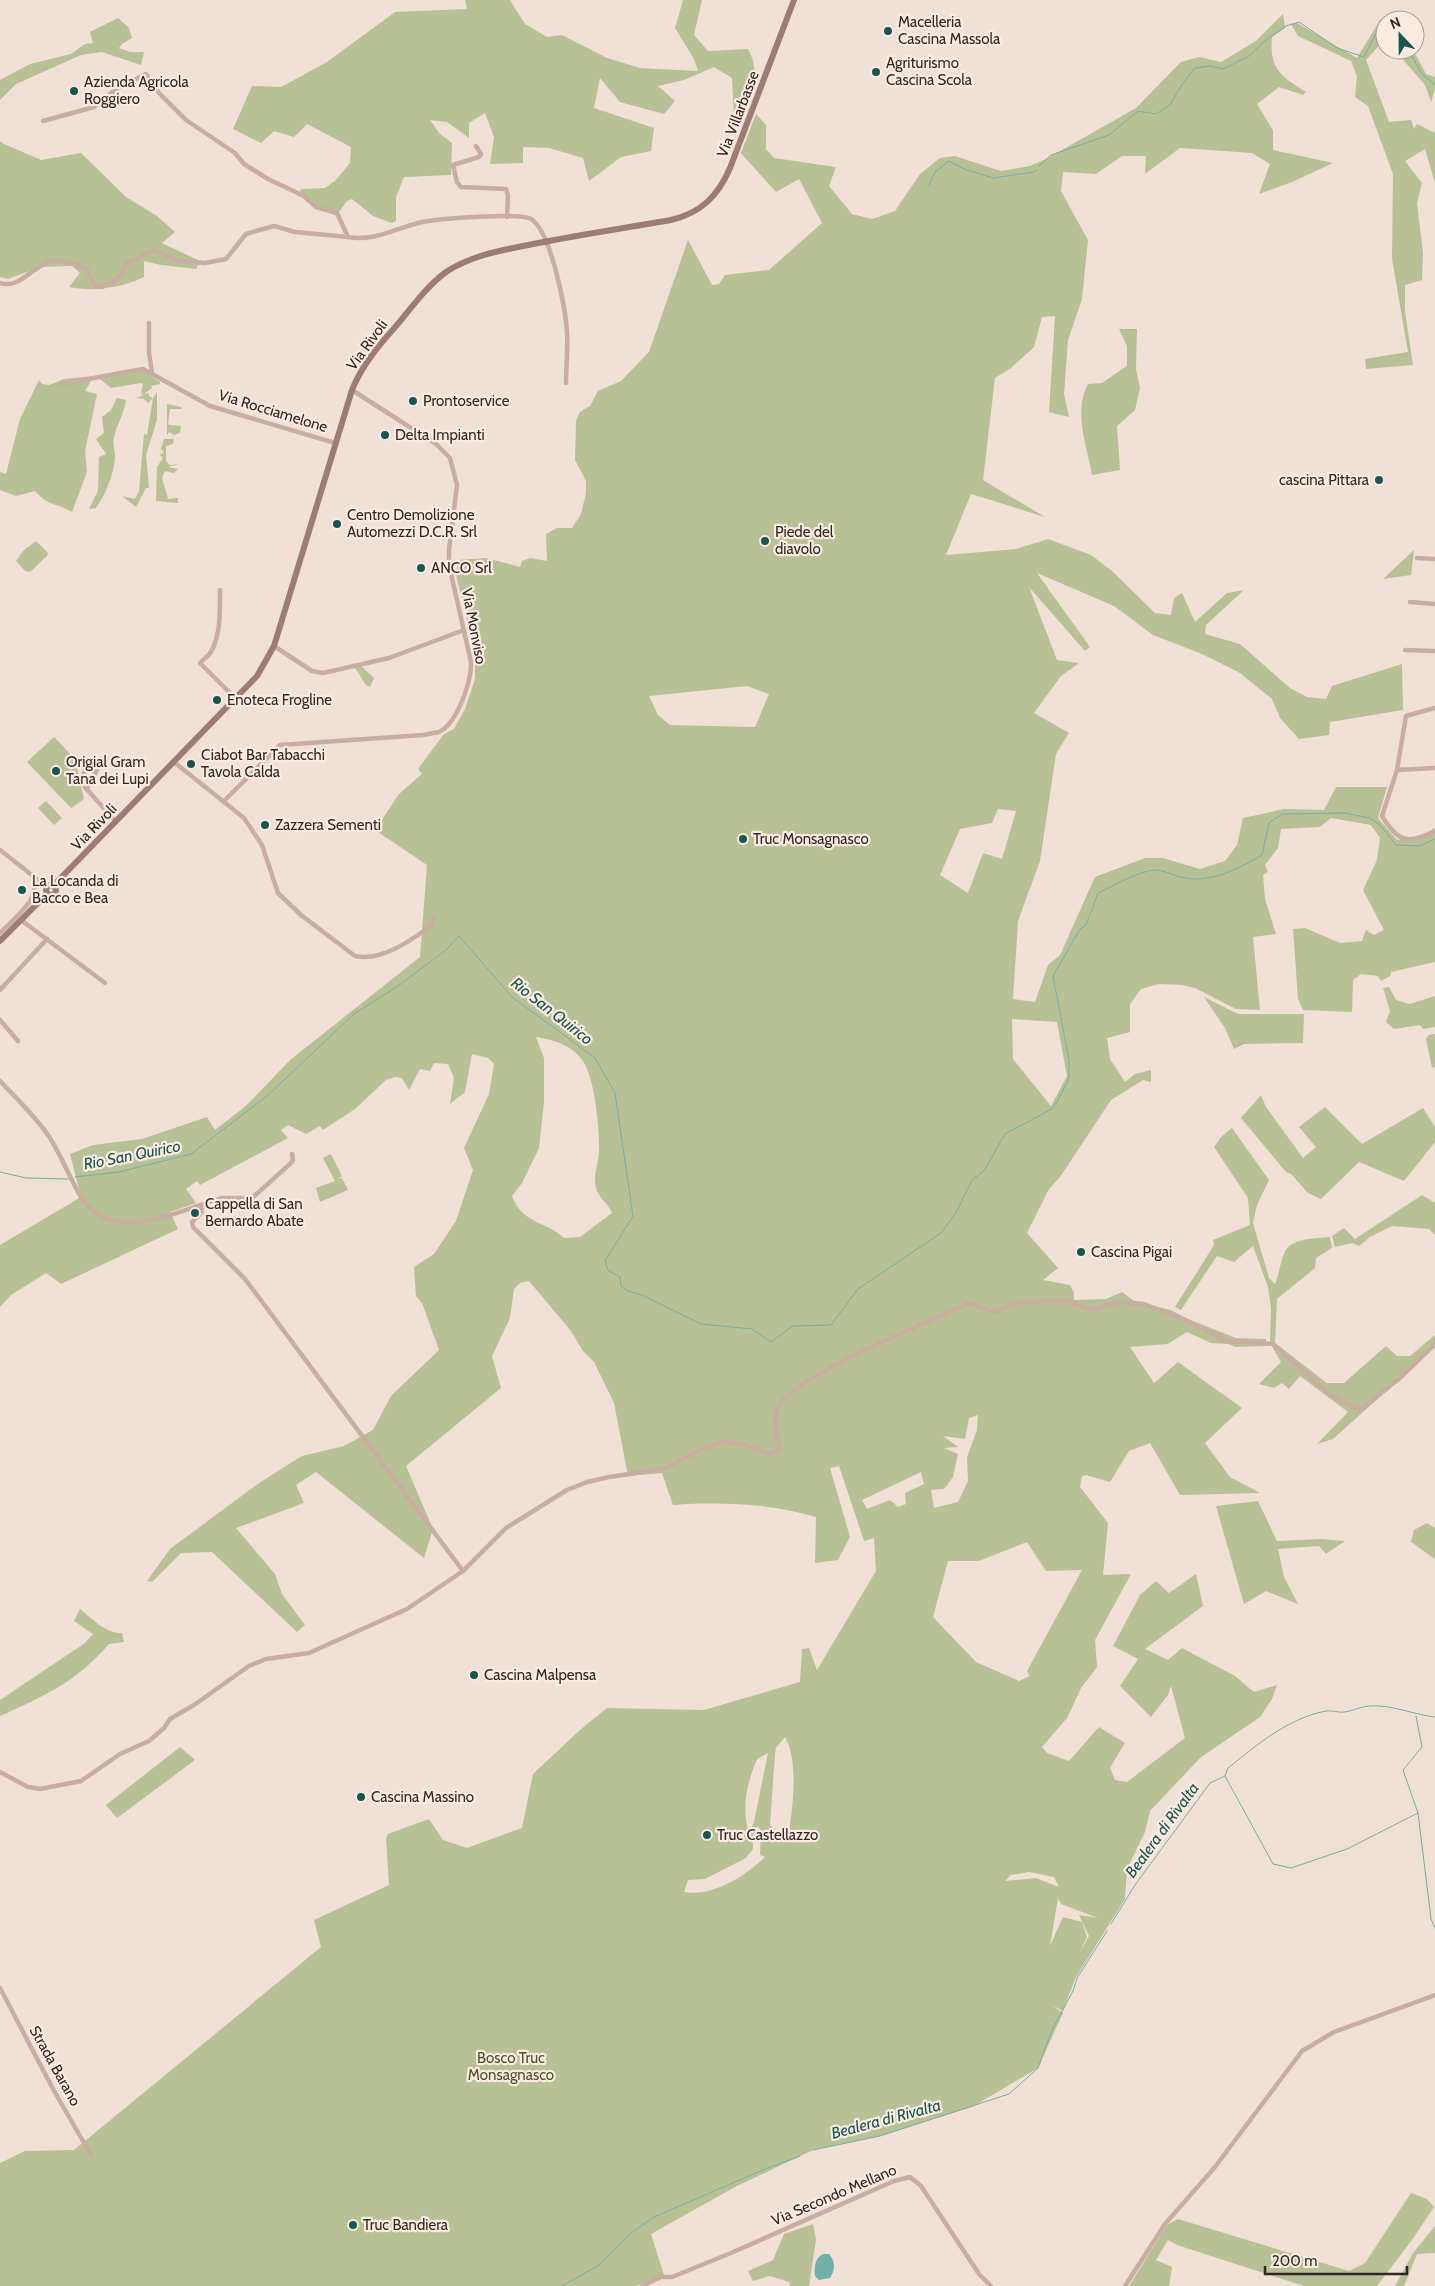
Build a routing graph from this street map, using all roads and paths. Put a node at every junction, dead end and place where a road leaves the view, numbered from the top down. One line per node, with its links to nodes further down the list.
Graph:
1 (794, 0): 5 (street, Via Villarbasse)
2 (42, 121): 6 (street)
3 (476, 146): 4 (street)
4 (507, 217): 6 (street); 7 (street)
5 (681, 218): 7 (street, Via Rivoli)
6 (348, 237): 8 (street)
7 (546, 241): 11 (street); 13 (street, Via Rivoli)
8 (0, 282)
9 (148, 323): 10 (street)
10 (152, 372): 12 (street, Via Rocciamelone); 14 (street, Via Rocciamelone)
11 (566, 383)
12 (61, 384)
13 (352, 390): 14 (street, Via Rivoli); 20 (street, Via Monviso)
14 (335, 443): 21 (street, Via Rivoli)
15 (1417, 558): 16 (street)
16 (1435, 559)
17 (220, 590): 24 (street)
18 (1410, 602): 19 (street)
19 (1435, 604)
20 (464, 630): 21 (street); 32 (street, Via Monviso)
21 (274, 646): 24 (street, Via Rivoli)
22 (1405, 650): 23 (street)
23 (1435, 650)
24 (235, 698): 26 (street, Via Rivoli)
25 (1435, 708): 30 (street)
26 (174, 762): 32 (street); 33 (street, Via Rivoli)
27 (88, 767): 31 (street)
28 (1435, 768): 30 (street)
29 (97, 770): 31 (street)
30 (1397, 770): 34 (street)
31 (86, 789): 33 (street)
32 (224, 801): 38 (street)
33 (116, 822): 37 (street, Via Rivoli)
34 (1435, 831)
35 (0, 850): 36 (street)
36 (39, 880): 37 (street); 40 (street)
37 (49, 889): 39 (street, Via Rivoli)
38 (433, 918)
39 (21, 920): 41 (street); 42 (street, Via Rivoli)
40 (0, 933)
41 (47, 939): 43 (street); 44 (street)
42 (0, 941)
43 (105, 983)
44 (0, 990)
45 (0, 1020): 46 (street)
46 (18, 1041)
47 (0, 1081): 49 (street)
48 (292, 1154): 49 (street)
49 (201, 1205): 51 (street)
50 (1435, 1344): 51 (street)
51 (463, 1571): 52 (street)
52 (0, 1772)
53 (0, 1988): 55 (street, Strada Barano)
54 (1435, 1995): 58 (street)
55 (91, 2155)
56 (642, 2286): 57 (street, Via Secondo Mellano)
57 (991, 2286)
58 (1125, 2286)

